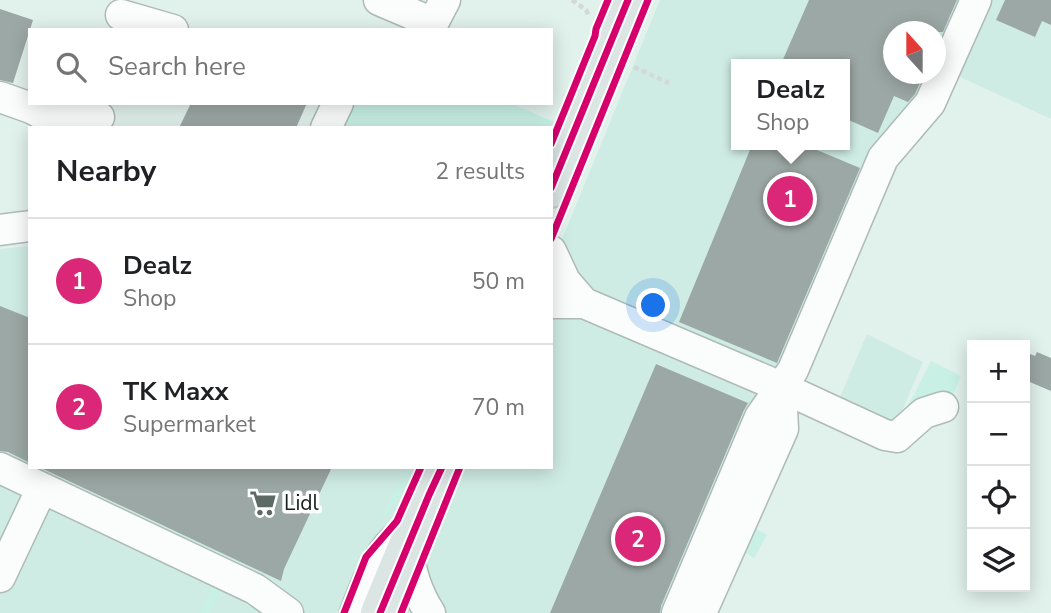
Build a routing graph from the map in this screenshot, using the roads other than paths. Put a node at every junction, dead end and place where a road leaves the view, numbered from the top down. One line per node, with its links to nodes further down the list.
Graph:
1 (379, 0): 2 (lane)
2 (445, 0)
3 (976, 0): 17 (lane)
4 (614, 7): 11 (main road)
5 (118, 15): 6 (lane)
6 (166, 28)
7 (0, 97): 9 (lane)
8 (337, 105): 10 (lane)
9 (99, 116)
10 (327, 126)
11 (553, 182)
12 (28, 226): 13 (lane)
13 (0, 230)
14 (553, 255): 16 (lane)
15 (553, 303): 16 (lane)
16 (584, 303): 17 (lane)
17 (780, 387): 18 (lane); 28 (lane); 29 (lane)
18 (943, 407)
19 (0, 468): 21 (lane)
20 (441, 469): 22 (main road)
21 (42, 488): 23 (lane); 24 (lane)
22 (411, 539): 25 (lane); 26 (main road); 27 (lane)
23 (0, 577)
24 (288, 613)
25 (355, 613)
26 (380, 613)
27 (430, 613)
28 (677, 613)
29 (701, 613)

